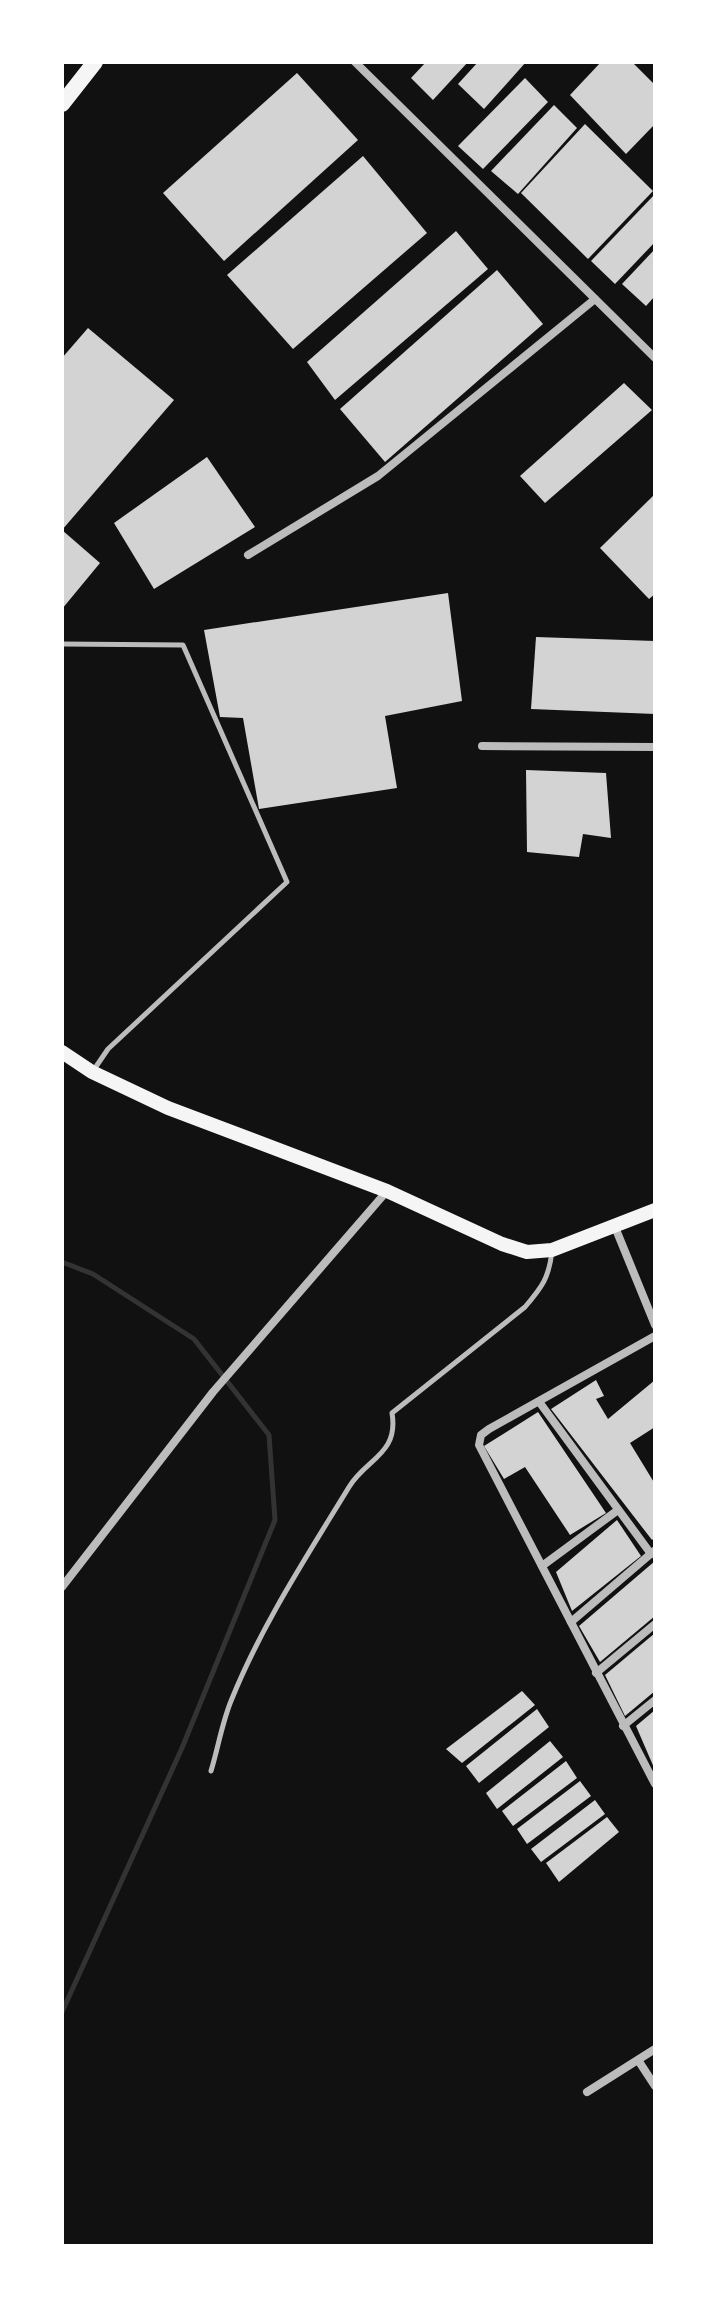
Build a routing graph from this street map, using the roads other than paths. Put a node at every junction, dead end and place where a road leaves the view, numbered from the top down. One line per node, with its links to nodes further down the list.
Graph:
1 (95, 62): 3 (main road)
2 (355, 62): 4 (street)
3 (62, 104)
4 (595, 299): 5 (street); 6 (street)
5 (655, 358)
6 (248, 555)
7 (62, 644): 11 (lane)
8 (482, 746): 9 (street)
9 (655, 747)
10 (62, 1052): 11 (main road)
11 (92, 1072): 12 (main road)
12 (387, 1191): 15 (main road); 22 (street)
13 (655, 1210): 14 (main road)
14 (615, 1227): 15 (main road); 16 (street)
15 (552, 1250): 28 (lane)
16 (655, 1325)
17 (655, 1336): 18 (street)
18 (540, 1403): 19 (street); 21 (street)
19 (618, 1510): 20 (street); 21 (street)
20 (653, 1552): 23 (street)
21 (542, 1566): 23 (street)
22 (62, 1587)
23 (571, 1622): 25 (street)
24 (655, 1624): 25 (street)
25 (596, 1673): 27 (street)
26 (655, 1700): 27 (street)
27 (623, 1726): 29 (street)
28 (211, 1771)
29 (654, 1779)
30 (655, 2049): 31 (street)
31 (638, 2060): 32 (street); 33 (street)
32 (655, 2086)
33 (587, 2092)

